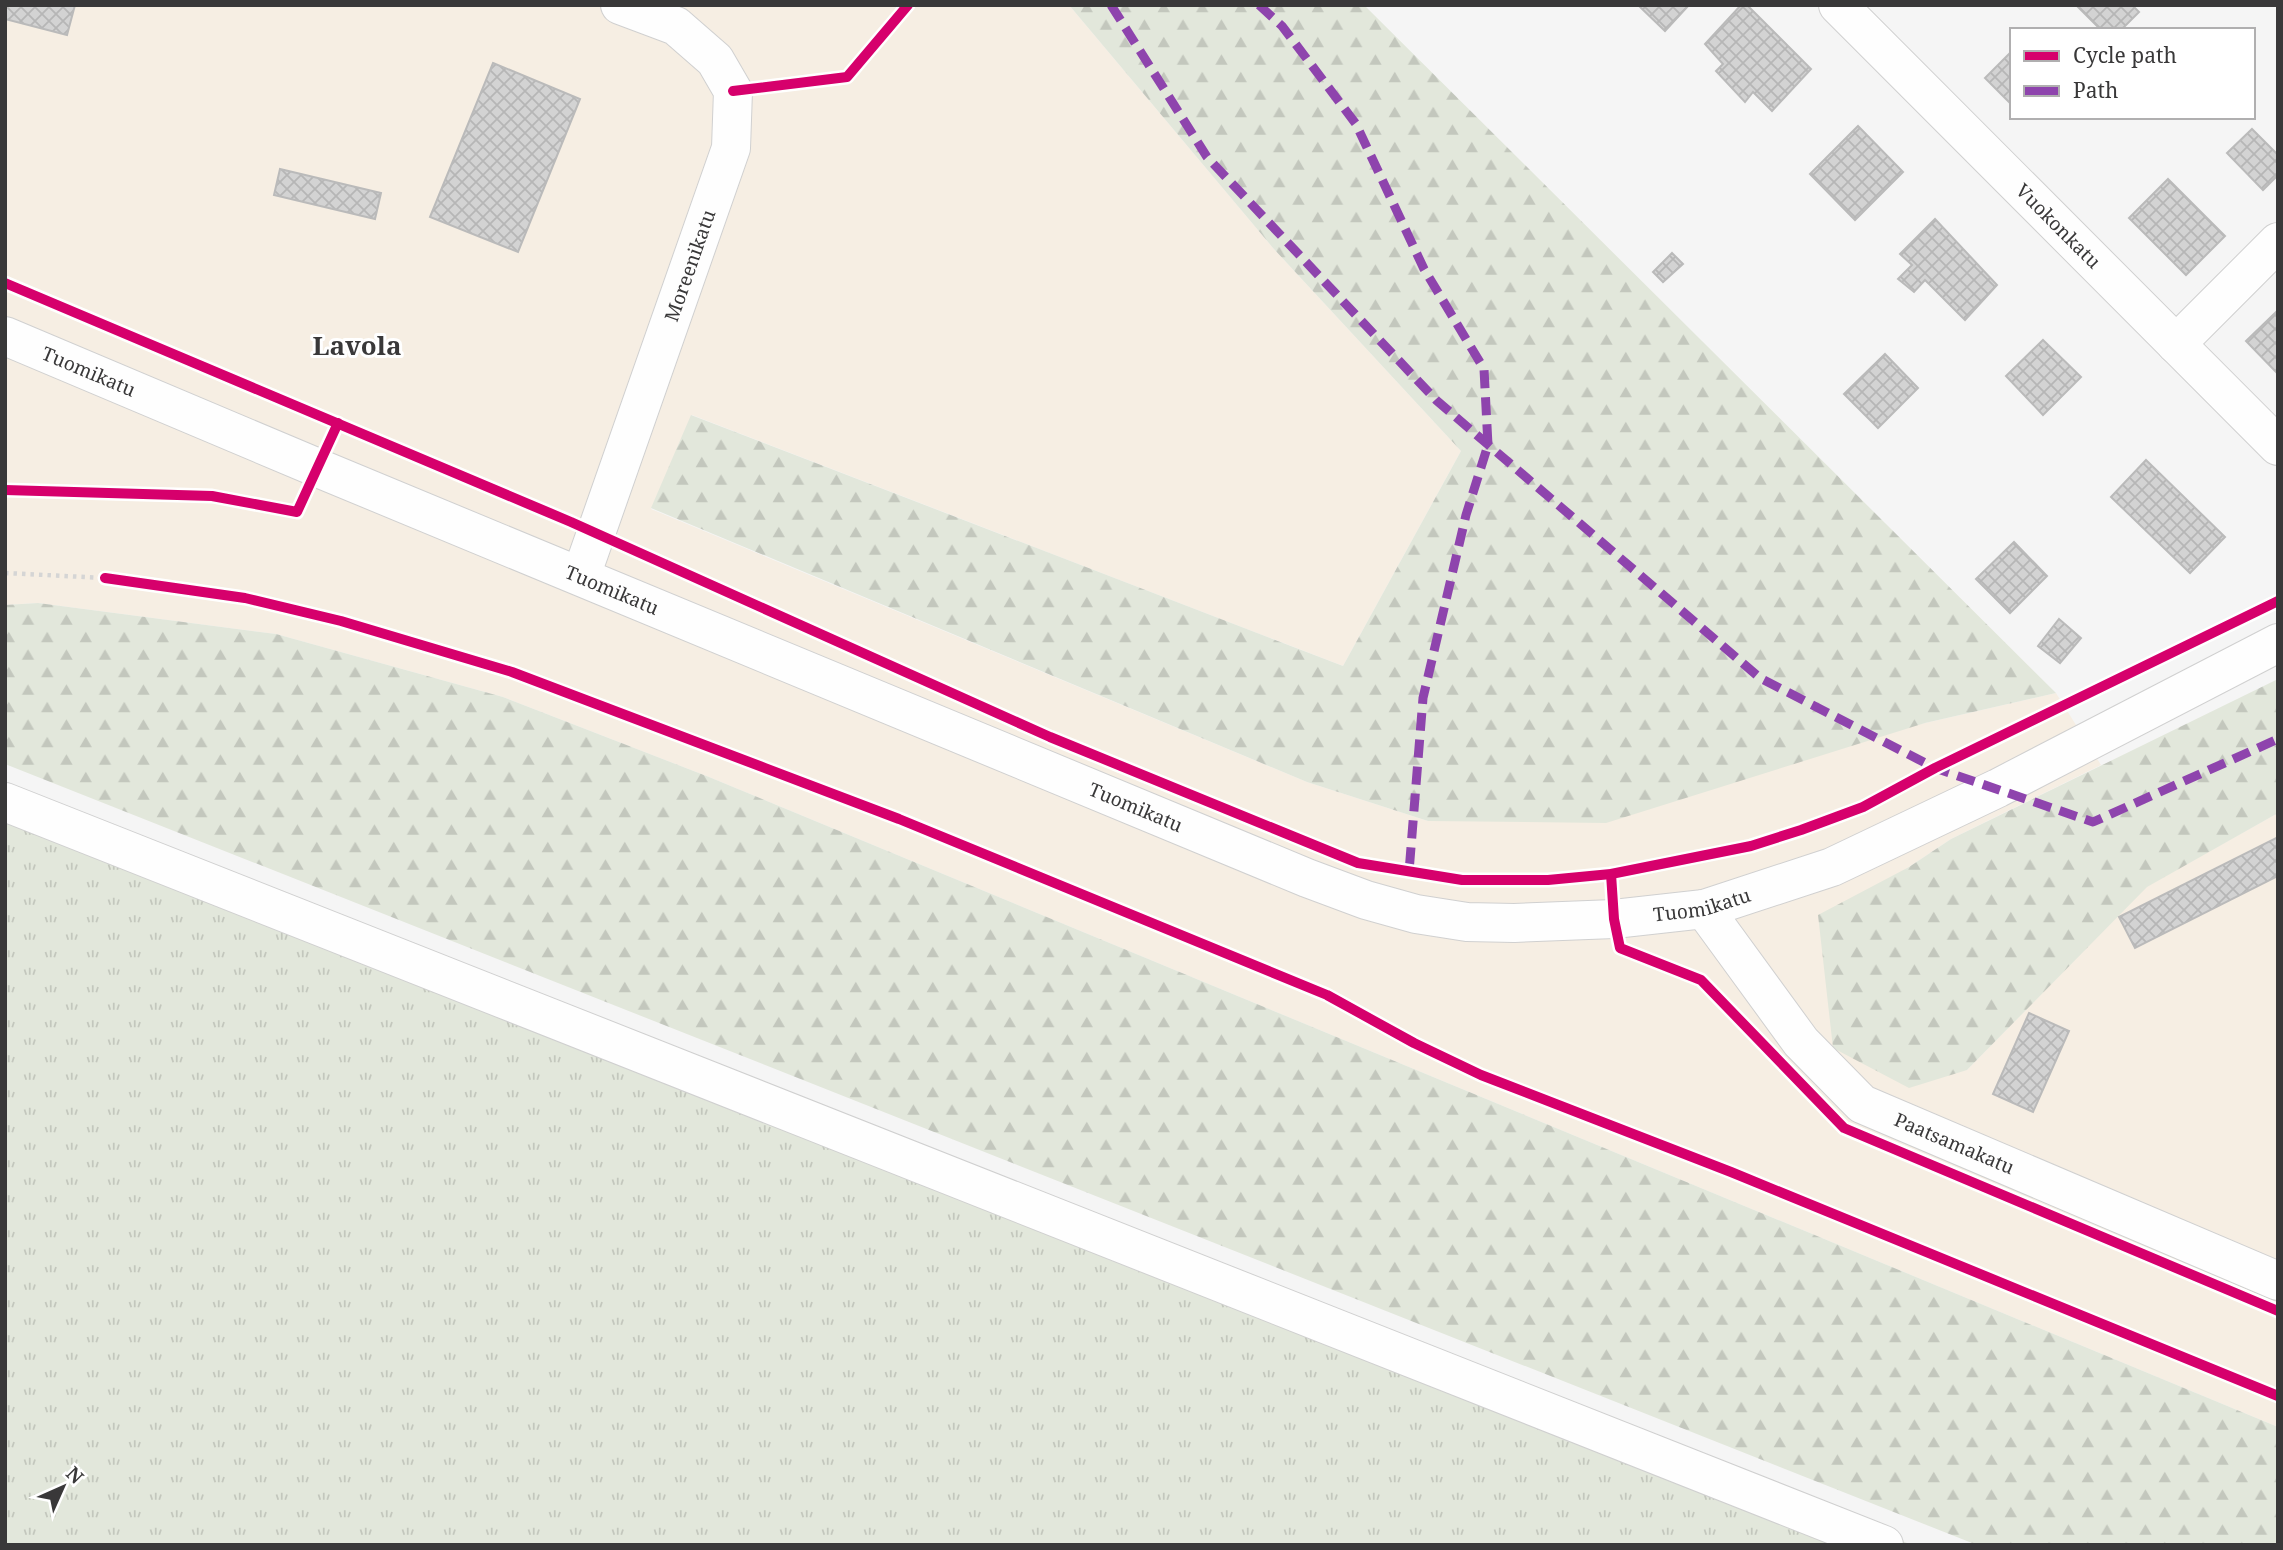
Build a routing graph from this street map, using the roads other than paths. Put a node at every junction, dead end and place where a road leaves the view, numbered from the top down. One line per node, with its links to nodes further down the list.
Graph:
1 (620, 5): 7 (street, Moreenikatu)
2 (1838, 5): 5 (street, Vuokonkatu)
3 (2278, 242): 5 (street)
4 (5, 336): 7 (street, Tuomikatu)
5 (2176, 344): 6 (street, Vuokonkatu)
6 (2278, 446)
7 (581, 576): 10 (street, Tuomikatu)
8 (2278, 643): 10 (street, Tuomikatu)
9 (5, 802): 12 (street)
10 (1704, 909): 11 (street, Paatsamakatu)
11 (2278, 1281)
12 (1884, 1545)

